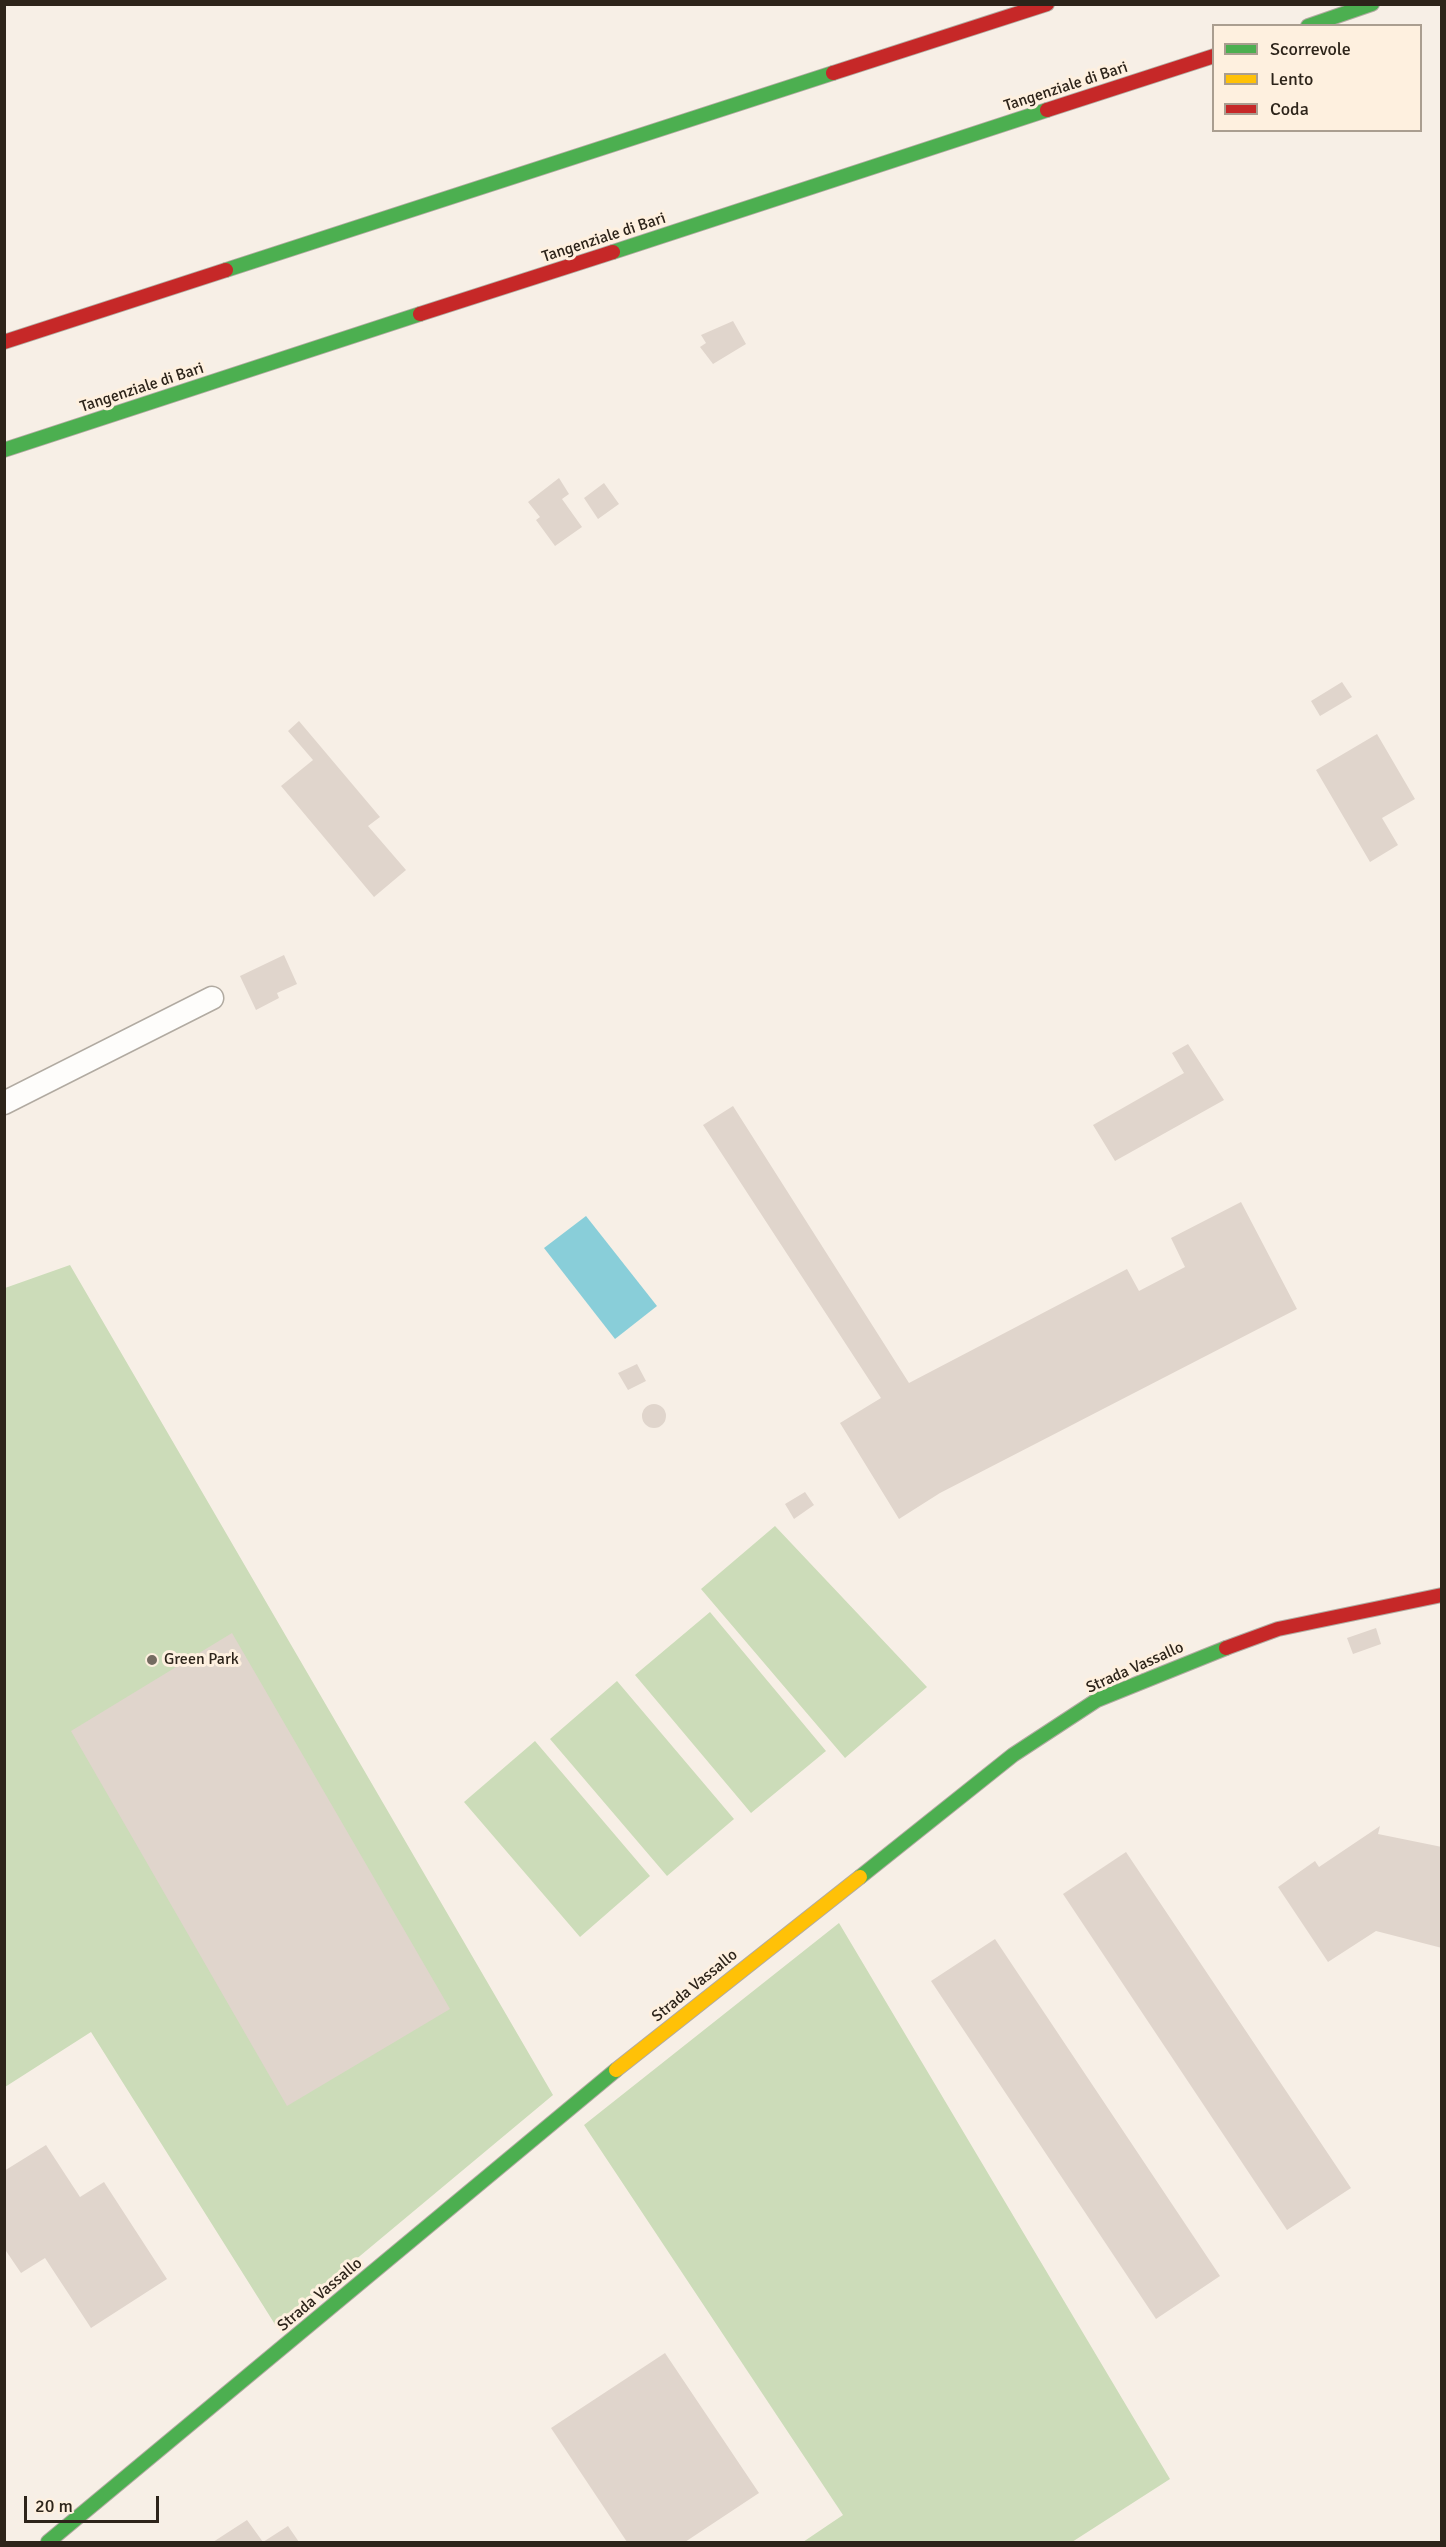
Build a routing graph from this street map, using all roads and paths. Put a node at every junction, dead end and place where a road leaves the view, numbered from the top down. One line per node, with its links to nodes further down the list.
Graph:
1 (1047, 4): 5 (main road)
2 (1372, 4): 3 (main road)
3 (1314, 24)
4 (1212, 57): 6 (main road, Tangenziale di Bari)
5 (4, 342)
6 (4, 450)
7 (212, 998): 8 (lane)
8 (4, 1103)
9 (1442, 1595): 10 (main road, Strada Vassallo)
10 (48, 2542)

